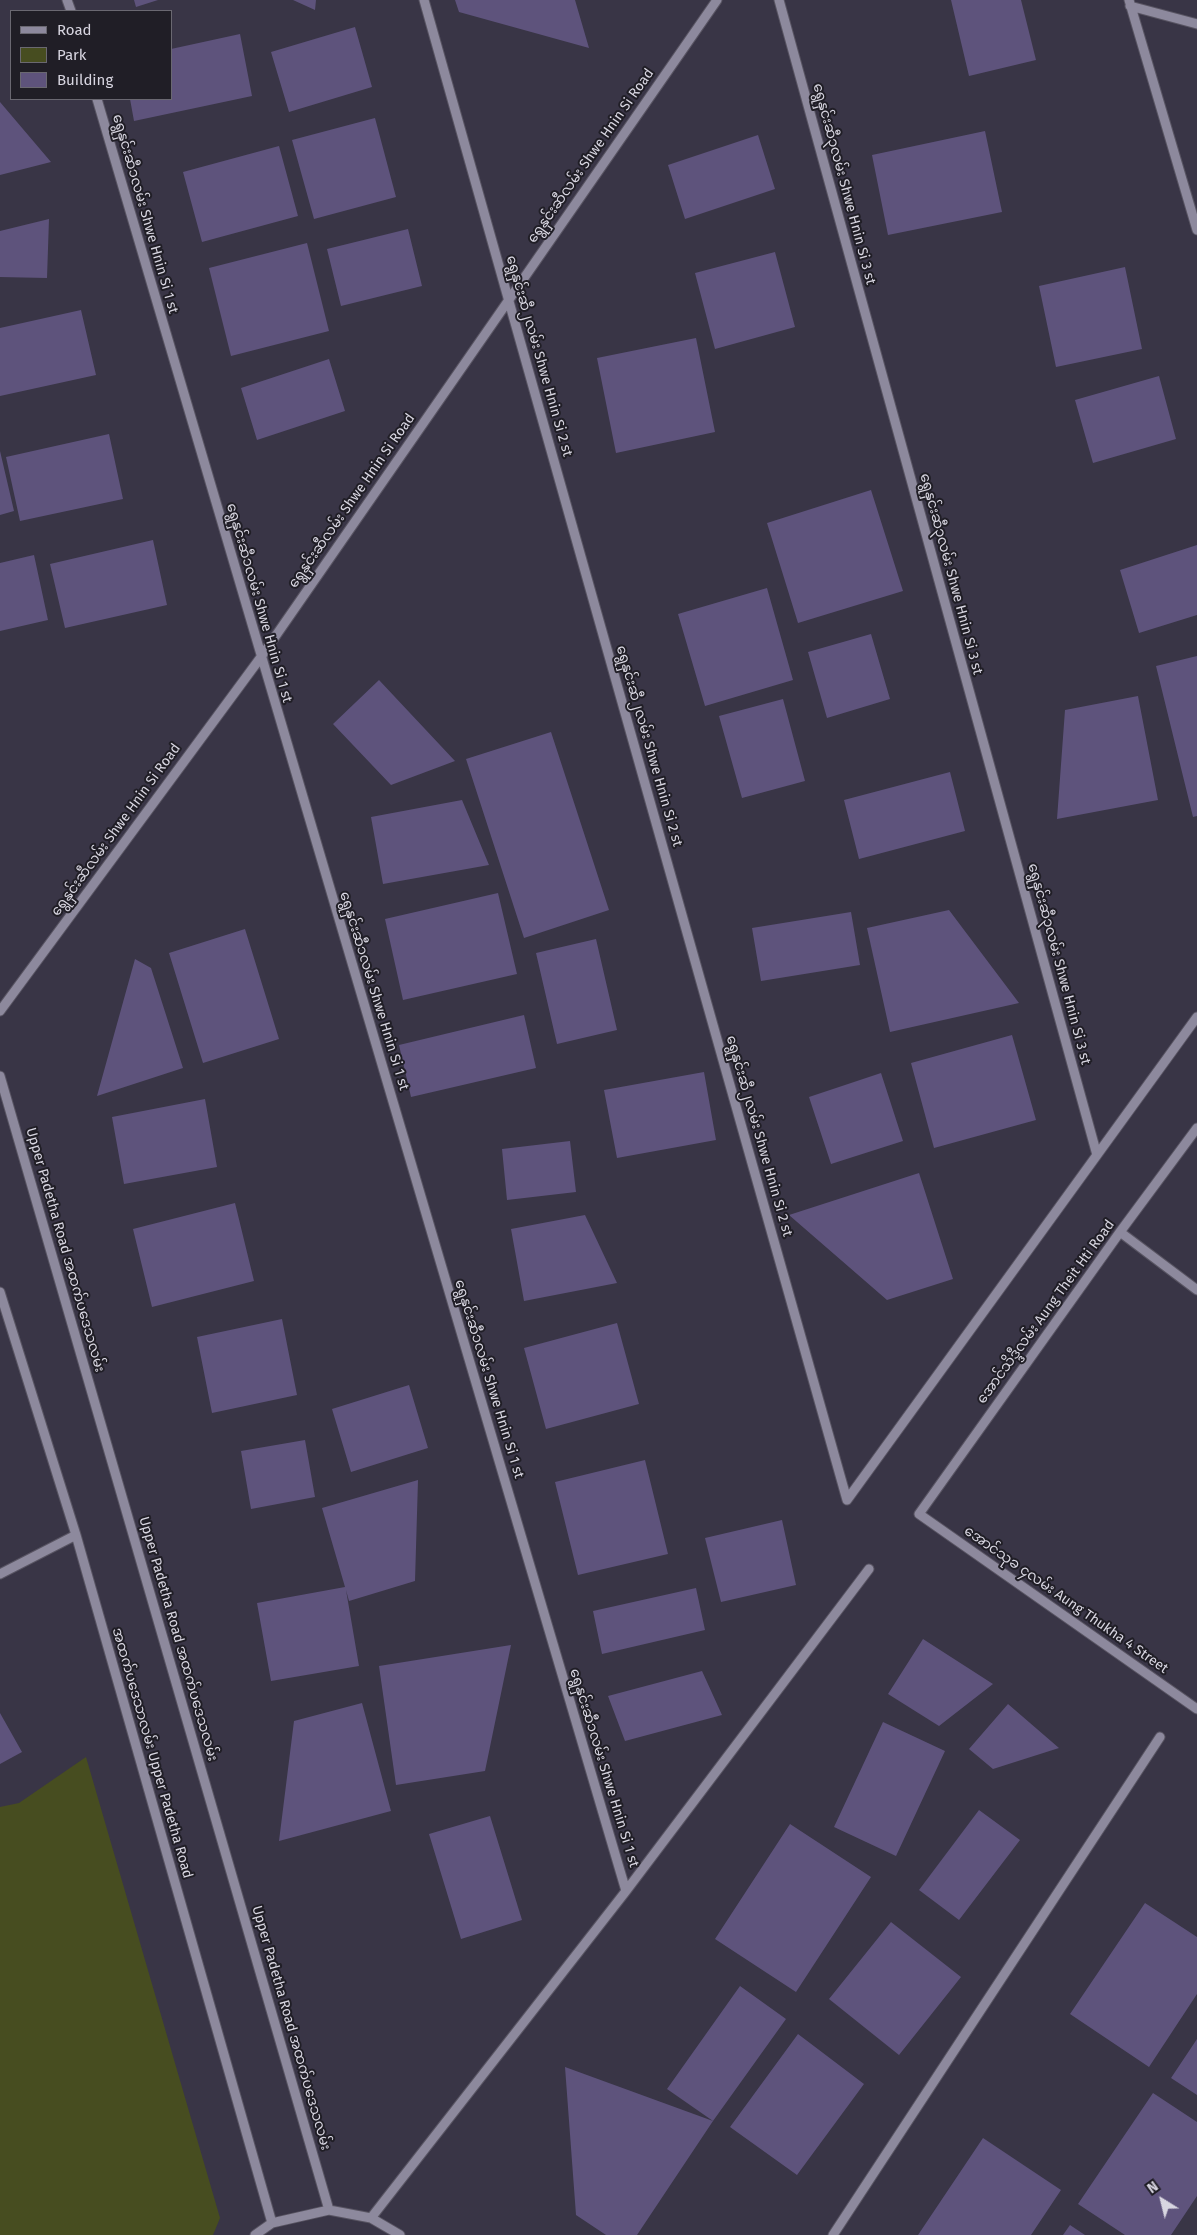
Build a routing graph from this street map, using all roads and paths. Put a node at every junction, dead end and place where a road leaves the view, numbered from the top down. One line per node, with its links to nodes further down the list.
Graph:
1 (424, 0): 8 (street, ရွေနှင်းဆီ၂လမ်း Shwe Hnin Si 2 st)
2 (717, 0): 8 (street, ရွေနှင်းဆီလမ်း Shwe Hnin Si Road)
3 (779, 0): 14 (street, ရွေနှင်းဆီ၃လမ်း Shwe Hnin Si 3 st)
4 (1129, 3): 5 (street); 7 (street)
5 (1197, 24)
6 (96, 100): 9 (street, ရွေနှင်းဆီ၁လမ်း Shwe Hnin Si 1 st)
7 (1197, 230)
8 (509, 298): 9 (street, ရွေနှင်းဆီလမ်း Shwe Hnin Si Road); 14 (street, ရွေနှင်းဆီ၂လမ်း Shwe Hnin Si 2 st)
9 (260, 657): 10 (street, ရွေနှင်းဆီလမ်း Shwe Hnin Si Road); 24 (street, ရွေနှင်းဆီ၁လမ်း Shwe Hnin Si 1 st)
10 (0, 1011)
11 (1197, 1017): 14 (street)
12 (0, 1076): 25 (street, Upper Padetha Road အထက်ပဒေသလမ်း)
13 (1197, 1128): 15 (street, အောင်သိဒ္ဒီလမ်း Aung Theit Hti Road)
14 (1097, 1155)
15 (1120, 1232): 16 (street); 18 (street, အောင်သိဒ္ဒီလမ်း Aung Theit Hti Road)
16 (1197, 1290)
17 (0, 1292): 19 (street, အထက်ပဒေသာလမ်း Upper Padetha Road)
18 (919, 1514): 22 (street, အောင်သုခ ၄လမ်း Aung Thukha 4 Street)
19 (76, 1535): 21 (street); 27 (street, အထက်ပဒေသာလမ်း Upper Padetha Road)
20 (869, 1569): 24 (street)
21 (0, 1574)
22 (1197, 1709)
23 (1160, 1737): 30 (street)
24 (626, 1891): 26 (street)
25 (329, 2210): 26 (street); 27 (street)
26 (371, 2218): 29 (street)
27 (272, 2223): 28 (street)
28 (256, 2235)
29 (400, 2235)
30 (833, 2235)

